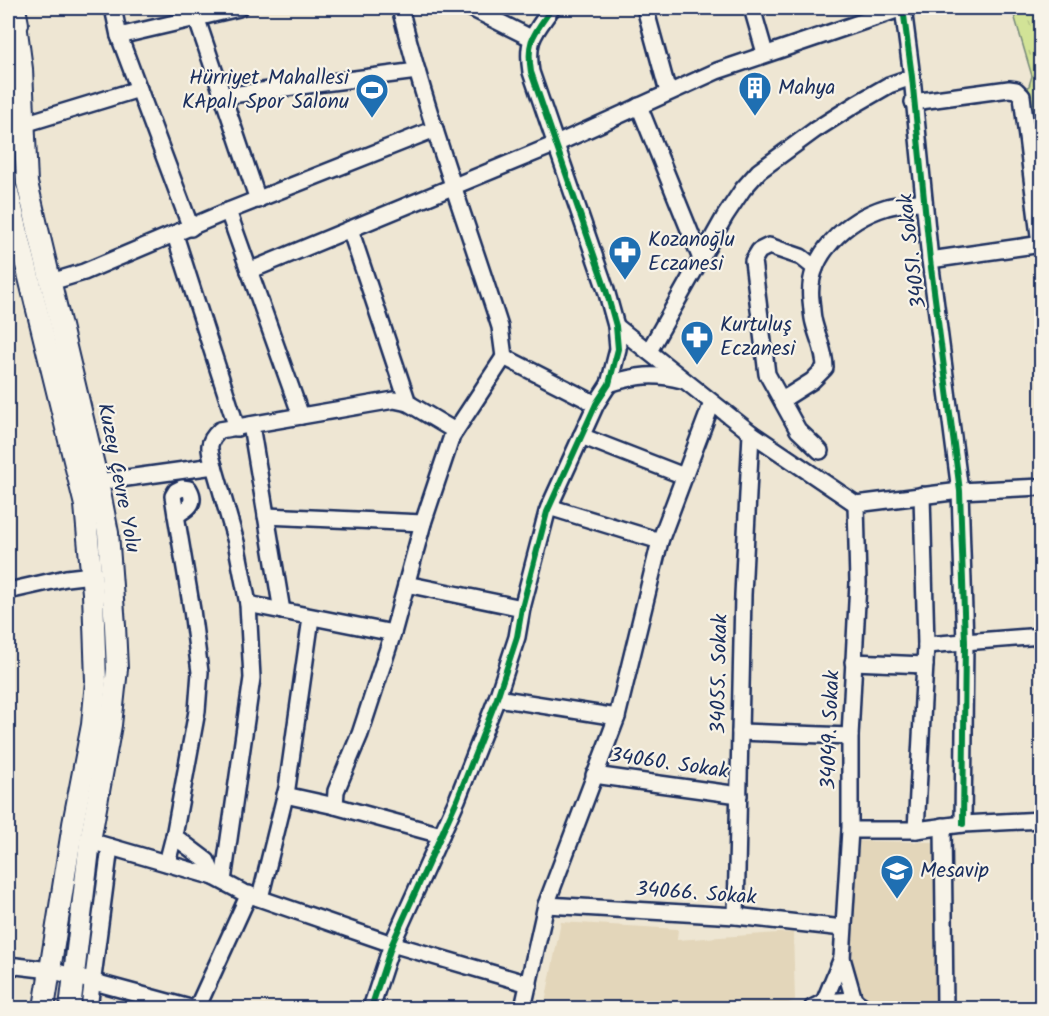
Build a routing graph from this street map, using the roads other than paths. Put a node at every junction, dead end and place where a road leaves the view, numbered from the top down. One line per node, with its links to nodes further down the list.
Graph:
1 (15, 8): 13 (main road, Kuzey Çevre Yolu)
2 (114, 8): 11 (street)
3 (239, 8): 10 (street)
4 (400, 8): 15 (street)
5 (471, 8): 12 (street)
6 (552, 8): 12 (street)
7 (645, 8): 18 (street)
8 (752, 8): 14 (street)
9 (903, 8): 14 (street); 16 (street, 34051. Sokak)
10 (194, 12): 11 (street); 19 (street)
11 (119, 36): 17 (street)
12 (531, 38): 24 (street)
13 (12, 39): 22 (main road, Kuzey Çevre Yolu)
14 (765, 53): 18 (street)
15 (417, 71): 19 (street); 23 (street)
16 (912, 77): 20 (street, 34051. Sokak); 34 (street)
17 (139, 89): 22 (street); 30 (street)
18 (668, 92): 21 (street)
19 (223, 96): 27 (street)
20 (914, 102): 28 (street, 34051. Sokak); 33 (street)
21 (639, 106): 24 (street); 34 (street)
22 (24, 124): 38 (main road, Kuzey Çevre Yolu)
23 (435, 129): 25 (street); 27 (street)
24 (556, 144): 25 (street); 39 (street)
25 (453, 186): 31 (street); 41 (street)
26 (8, 192): 66 (main road, Kuzey Çevre Yolu)
27 (258, 200): 29 (street)
28 (924, 201): 35 (street, 34051. Sokak); 36 (street)
29 (228, 211): 30 (street); 37 (street)
30 (191, 228): 32 (street)
31 (350, 229): 37 (street); 45 (street)
32 (175, 235): 38 (street); 49 (street)
33 (1041, 244): 35 (street)
34 (701, 259): 40 (street)
35 (930, 260): 58 (street, 34051. Sokak)
36 (815, 268): 44 (street); 44 (street)
37 (249, 271): 48 (street)
38 (51, 282): 56 (main road, Kuzey Çevre Yolu)
39 (616, 326): 40 (street); 43 (street)
40 (649, 351): 42 (street)
41 (504, 357): 47 (street); 50 (street)
42 (688, 381): 43 (street); 46 (street)
43 (609, 384): 47 (street)
44 (782, 400): 53 (street)
45 (408, 403): 48 (street); 50 (street)
46 (712, 403): 51 (street); 55 (street)
47 (596, 404): 52 (street)
48 (301, 416): 49 (street)
49 (244, 426): 54 (street); 63 (street)
50 (455, 431): 64 (street)
51 (751, 433): 60 (street); 81 (street, 34055. Sokak)
52 (581, 436): 55 (street); 61 (street)
53 (820, 451)
54 (214, 466): 56 (street); 69 (street)
55 (684, 476): 65 (street)
56 (98, 482): 94 (main road, Kuzey Çevre Yolu)
57 (1041, 487): 58 (street)
58 (960, 491): 59 (street); 75 (street, 34051. Sokak)
59 (922, 495): 60 (street); 76 (street)
60 (856, 504): 77 (street, 34049. Sokak)
61 (549, 507): 65 (street); 70 (street)
62 (176, 515): 93 (street)
63 (266, 516): 64 (street); 71 (street)
64 (423, 523): 67 (street)
65 (660, 541): 80 (street)
66 (92, 575): 68 (street); 105 (main road, Kuzey Çevre Yolu)
67 (406, 584): 70 (street); 73 (street)
68 (8, 591)
69 (248, 604): 71 (street); 97 (street)
70 (522, 608): 79 (street)
71 (282, 611): 72 (street)
72 (311, 618): 73 (street); 84 (street)
73 (393, 633): 86 (street)
74 (1041, 636): 75 (street)
75 (964, 642): 76 (street); 88 (street, 34051. Sokak)
76 (926, 645): 78 (street)
77 (854, 662): 78 (street); 82 (street, 34049. Sokak)
78 (925, 665): 91 (street)
79 (497, 698): 80 (street); 92 (street)
80 (617, 717): 83 (street)
81 (740, 732): 82 (street); 85 (street, 34055. Sokak)
82 (850, 736): 90 (street, 34049. Sokak)
83 (594, 775): 85 (street, 34060. Sokak); 99 (street)
84 (285, 795): 86 (street); 98 (street)
85 (739, 795): 100 (street, 34055. Sokak)
86 (335, 806): 92 (street)
87 (1041, 820): 88 (street)
88 (963, 824): 89 (street)
89 (944, 826): 91 (street); 118 (street)
90 (850, 830): 91 (street); 101 (street, 34049. Sokak)
91 (916, 830)
92 (441, 835): 102 (street)
93 (174, 836): 96 (street); 97 (street)
94 (90, 841): 95 (street); 106 (main road, Kuzey Çevre Yolu)
95 (110, 847): 96 (street); 107 (street)
96 (167, 863): 97 (street)
97 (218, 879): 98 (street)
98 (254, 896): 102 (street); 115 (street)
99 (546, 905): 100 (street, 34066. Sokak); 108 (street)
100 (736, 916): 101 (street, 34066. Sokak)
101 (843, 928): 103 (street, 34049. Sokak)
102 (392, 944): 108 (street); 116 (street)
103 (842, 958): 109 (street); 110 (street)
104 (8, 965): 105 (street)
105 (50, 970): 106 (street); 111 (main road, Kuzey Çevre Yolu)
106 (74, 976): 107 (street); 112 (main road, Kuzey Çevre Yolu)
107 (94, 982): 113 (street); 114 (street)
108 (530, 984): 117 (street)
109 (820, 1006): 110 (street)
110 (858, 1006)
111 (44, 1008)
112 (70, 1008)
113 (89, 1008)
114 (190, 1008)
115 (197, 1008)
116 (371, 1008)
117 (523, 1008)
118 (945, 1008)

